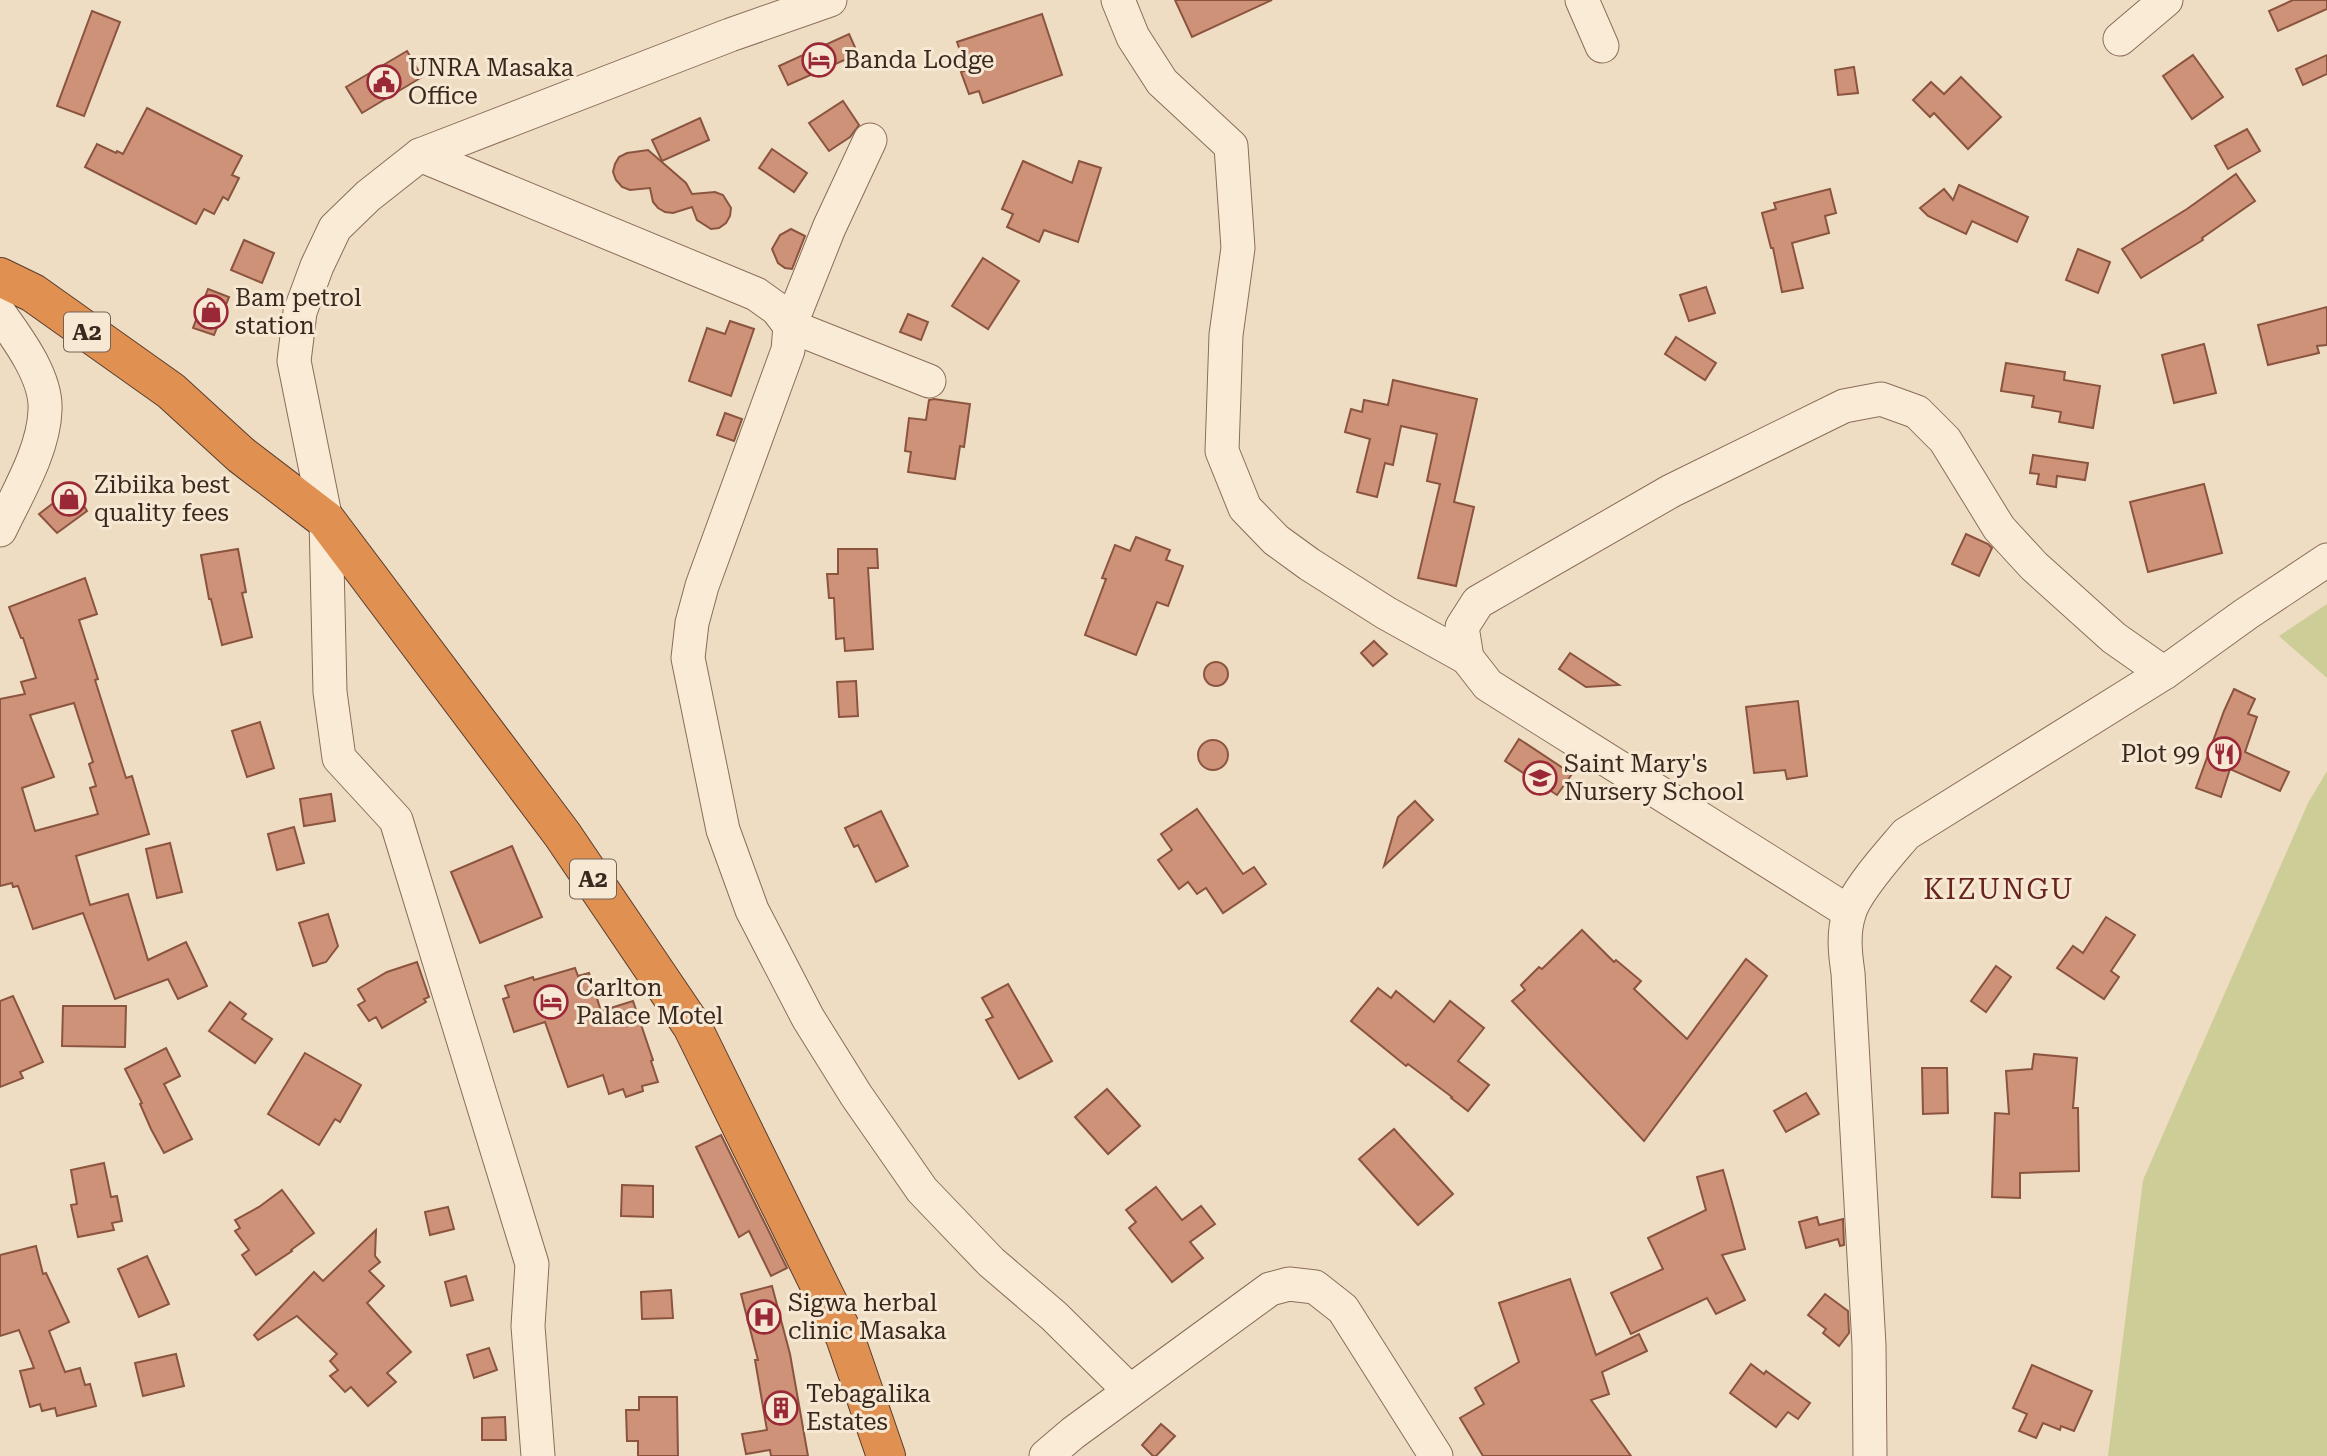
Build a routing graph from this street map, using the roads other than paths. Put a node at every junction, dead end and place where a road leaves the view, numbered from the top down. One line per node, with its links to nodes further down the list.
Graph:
1 (830, 0): 8 (street)
2 (1118, 0): 16 (street)
3 (1582, 0): 6 (street)
4 (2166, 0): 5 (street)
5 (2120, 39)
6 (1602, 46)
7 (870, 140): 11 (street)
8 (420, 155): 11 (street); 13 (street)
9 (11, 292): 13 (highway, A2)
10 (0, 314): 14 (street)
11 (790, 326): 12 (street); 19 (street)
12 (929, 382)
13 (326, 520): 20 (street); 21 (highway, A2)
14 (0, 530)
15 (2327, 560): 17 (street)
16 (1466, 658): 17 (street); 18 (street)
17 (2164, 673): 18 (street)
18 (1849, 912): 24 (street)
19 (1130, 1391): 22 (street); 23 (street)
20 (538, 1456)
21 (886, 1456)
22 (1046, 1456)
23 (1436, 1456)
24 (1870, 1456)

